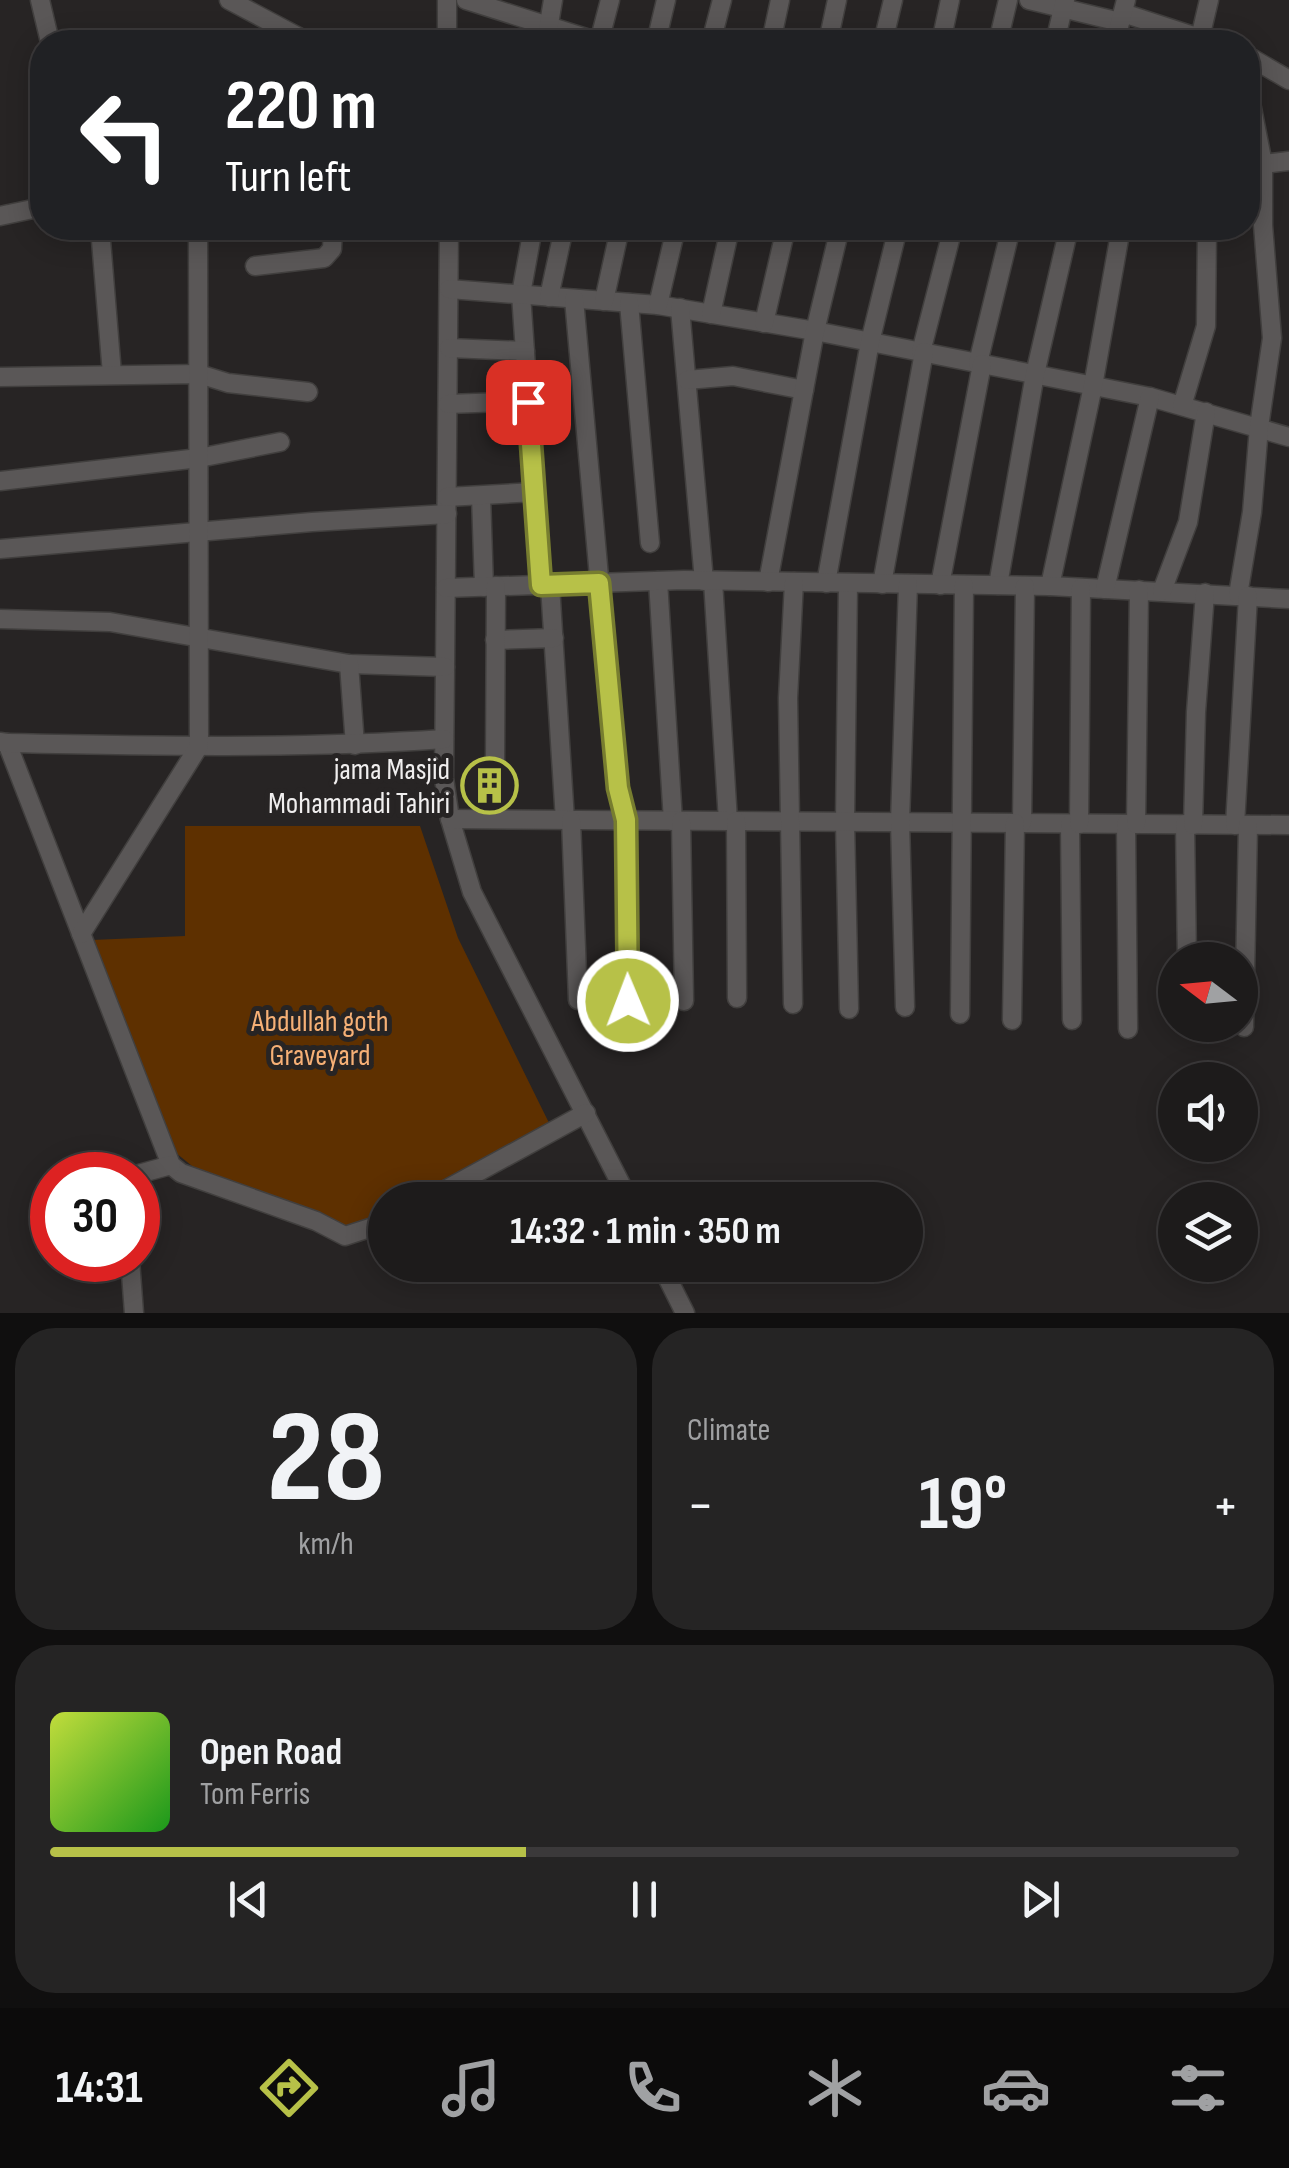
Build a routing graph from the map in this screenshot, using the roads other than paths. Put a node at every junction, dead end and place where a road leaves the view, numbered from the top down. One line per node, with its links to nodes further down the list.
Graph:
1 (40, 0): 18 (street)
2 (228, 0): 19 (street)
3 (447, 0): 20 (street)
4 (466, 0): 21 (street)
5 (553, 0): 22 (street)
6 (610, 0): 23 (street)
7 (666, 0): 24 (street)
8 (722, 0): 25 (street)
9 (780, 0): 26 (street)
10 (837, 0): 27 (street)
11 (893, 0): 28 (street)
12 (950, 0): 29 (street)
13 (1008, 0): 30 (street)
14 (1029, 0): 16 (street)
15 (1208, 0): 33 (street)
16 (1064, 4): 17 (street); 31 (street)
17 (1123, 12): 32 (street)
18 (47, 30)
19 (285, 30)
20 (448, 30)
21 (537, 30)
22 (548, 30)
23 (602, 30)
24 (659, 30)
25 (714, 30)
26 (774, 30)
27 (831, 30)
28 (886, 30)
29 (943, 30)
30 (1001, 30)
31 (1058, 30)
32 (1176, 30)
33 (1206, 30)
34 (1260, 63): 35 (street)
35 (1289, 80)
36 (1260, 153): 38 (street)
37 (1289, 161): 38 (street)
38 (1262, 164): 88 (street)
39 (30, 210): 40 (street)
40 (0, 216)
41 (101, 240): 75 (street)
42 (198, 240): 76 (street)
43 (332, 240): 58 (street)
44 (449, 240): 59 (street)
45 (531, 240): 60 (street)
46 (561, 240): 61 (street)
47 (617, 240): 63 (street)
48 (673, 240): 65 (street)
49 (727, 240): 67 (street)
50 (783, 240): 68 (street)
51 (837, 240): 69 (street)
52 (895, 240): 70 (street)
53 (950, 240): 73 (street)
54 (1009, 240): 74 (street)
55 (1066, 240): 77 (street)
56 (1119, 240): 80 (street)
57 (1206, 240): 86 (street)
58 (255, 266)
59 (449, 288): 60 (street); 71 (street)
60 (521, 294): 61 (street); 72 (street)
61 (549, 296): 62 (street)
62 (574, 298): 63 (street); 103 (street)
63 (604, 301): 64 (street)
64 (629, 303): 65 (street); 97 (street)
65 (658, 306): 66 (street)
66 (680, 308): 67 (street); 79 (street)
67 (711, 314): 68 (street)
68 (764, 322): 69 (street)
69 (815, 331): 70 (street); 81 (street)
70 (870, 342): 73 (street); 104 (street)
71 (449, 348): 72 (street); 85 (street)
72 (525, 351): 84 (street)
73 (922, 352): 74 (street); 106 (street)
74 (980, 363): 77 (street); 108 (street)
75 (112, 374): 76 (street); 78 (street)
76 (199, 374): 82 (street); 91 (street)
77 (1036, 374): 80 (street); 112 (street)
78 (0, 377)
79 (687, 380): 81 (street); 100 (street)
80 (1094, 386): 83 (street); 114 (street)
81 (804, 390): 101 (street)
82 (308, 392)
83 (1150, 397): 86 (street); 117 (street)
84 (528, 402): 85 (street); 93 (street)
85 (448, 404): 95 (street)
86 (1182, 406): 87 (street)
87 (1206, 412): 88 (street); 119 (street)
88 (1260, 426): 89 (street); 121 (street)
89 (1289, 437)
90 (280, 442): 91 (street)
91 (199, 458): 92 (street); 96 (street)
92 (0, 480)
93 (534, 492): 94 (street); 109 (street)
94 (481, 496): 95 (street); 111 (street)
95 (447, 506): 96 (street); 115 (street)
96 (200, 533): 98 (street); 124 (street)
97 (650, 542)
98 (0, 549)
99 (658, 581): 100 (street); 103 (street); 137 (street)
100 (708, 581): 101 (street); 138 (street)
101 (768, 582): 102 (street)
102 (794, 582): 104 (street); 139 (street)
103 (599, 583): 109 (street); 136 (street)
104 (826, 583): 105 (street)
105 (848, 583): 106 (street); 140 (street)
106 (882, 584): 107 (street)
107 (908, 584): 108 (street); 141 (street)
108 (940, 584): 110 (street)
109 (546, 585): 111 (street); 125 (street)
110 (964, 585): 112 (street); 142 (street)
111 (490, 586): 115 (street); 126 (street)
112 (998, 586): 113 (street)
113 (1025, 586): 114 (street); 143 (street)
114 (1050, 586): 116 (street)
115 (446, 588): 128 (street)
116 (1081, 588): 117 (street); 144 (street)
117 (1106, 588): 118 (street)
118 (1139, 590): 119 (street); 145 (street)
119 (1162, 591): 120 (street)
120 (1205, 593): 121 (street); 146 (street)
121 (1243, 595): 122 (street); 147 (street)
122 (1289, 599)
123 (0, 619): 124 (street)
124 (201, 638): 127 (street); 132 (street)
125 (554, 638): 126 (street); 135 (street)
126 (496, 640): 133 (street)
127 (349, 664): 128 (street); 131 (street)
128 (445, 667): 129 (street)
129 (444, 739): 131 (street); 134 (street)
130 (4, 743): 132 (street); 149 (street)
131 (355, 744): 132 (street)
132 (199, 746): 149 (street)
133 (494, 762)
134 (450, 819): 135 (street); 163 (street)
135 (568, 820): 136 (street); 153 (street)
136 (626, 820): 137 (street); 154 (street)
137 (677, 821): 138 (street); 155 (street)
138 (732, 821): 139 (street); 152 (street)
139 (790, 822): 140 (street); 156 (street)
140 (845, 822): 141 (street); 158 (street)
141 (900, 822): 142 (street); 157 (street)
142 (961, 823): 143 (street); 159 (street)
143 (1018, 823): 144 (street); 160 (street)
144 (1074, 824): 145 (street); 161 (street)
145 (1131, 824): 146 (street); 162 (street)
146 (1189, 824): 147 (street); 150 (street)
147 (1242, 825): 148 (street); 151 (street)
148 (1289, 825)
149 (81, 934): 164 (street)
150 (1187, 942)
151 (1243, 942)
152 (737, 998)
153 (578, 1000)
154 (628, 1001)
155 (684, 1002)
156 (793, 1004)
157 (905, 1007)
158 (850, 1009)
159 (960, 1014)
160 (1012, 1020)
161 (1072, 1020)
162 (1128, 1029)
163 (586, 1113): 166 (street); 167 (street)
164 (171, 1164): 165 (street); 168 (street)
165 (160, 1167)
166 (459, 1182)
167 (620, 1182)
168 (368, 1228)
169 (132, 1282): 171 (street)
170 (670, 1282): 172 (street)
171 (134, 1313)
172 (685, 1313)

